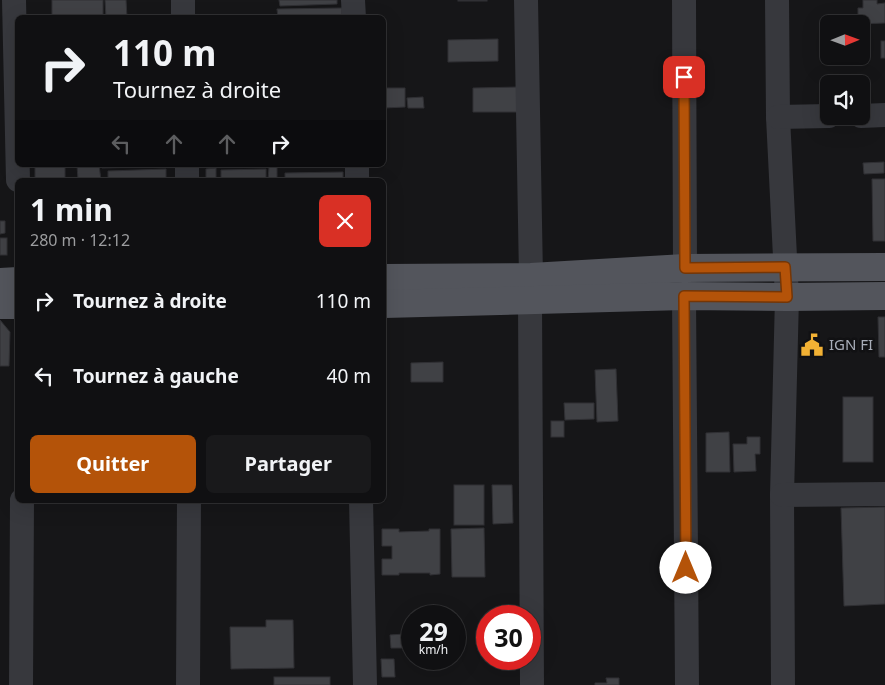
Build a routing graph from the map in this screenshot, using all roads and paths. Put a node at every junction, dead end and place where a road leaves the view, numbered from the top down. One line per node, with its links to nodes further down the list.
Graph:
1 (14, 0): 9 (street)
2 (183, 0): 7 (street)
3 (354, 0): 8 (street)
4 (526, 0): 20 (street)
5 (684, 0): 16 (street)
6 (777, 0): 13 (street)
7 (183, 15)
8 (354, 15)
9 (15, 45)
10 (885, 115): 12 (street)
11 (820, 116): 13 (street)
12 (870, 116)
13 (778, 117): 14 (street)
14 (785, 267): 15 (main road); 16 (main road); 23 (street)
15 (885, 267)
16 (685, 268): 20 (main road)
17 (386, 278): 20 (main road)
18 (15, 281): 19 (main road)
19 (0, 282)
20 (530, 289): 21 (main road); 24 (main road); 35 (street)
21 (684, 296): 23 (main road); 36 (street)
22 (885, 296): 23 (main road)
23 (787, 297): 28 (street)
24 (386, 304)
25 (0, 305): 26 (main road)
26 (15, 305)
27 (885, 494): 28 (street)
28 (782, 495): 37 (street)
29 (22, 503): 32 (street)
30 (189, 503): 33 (street)
31 (361, 503): 34 (street)
32 (21, 685)
33 (188, 685)
34 (365, 685)
35 (532, 685)
36 (687, 685)
37 (783, 685)

